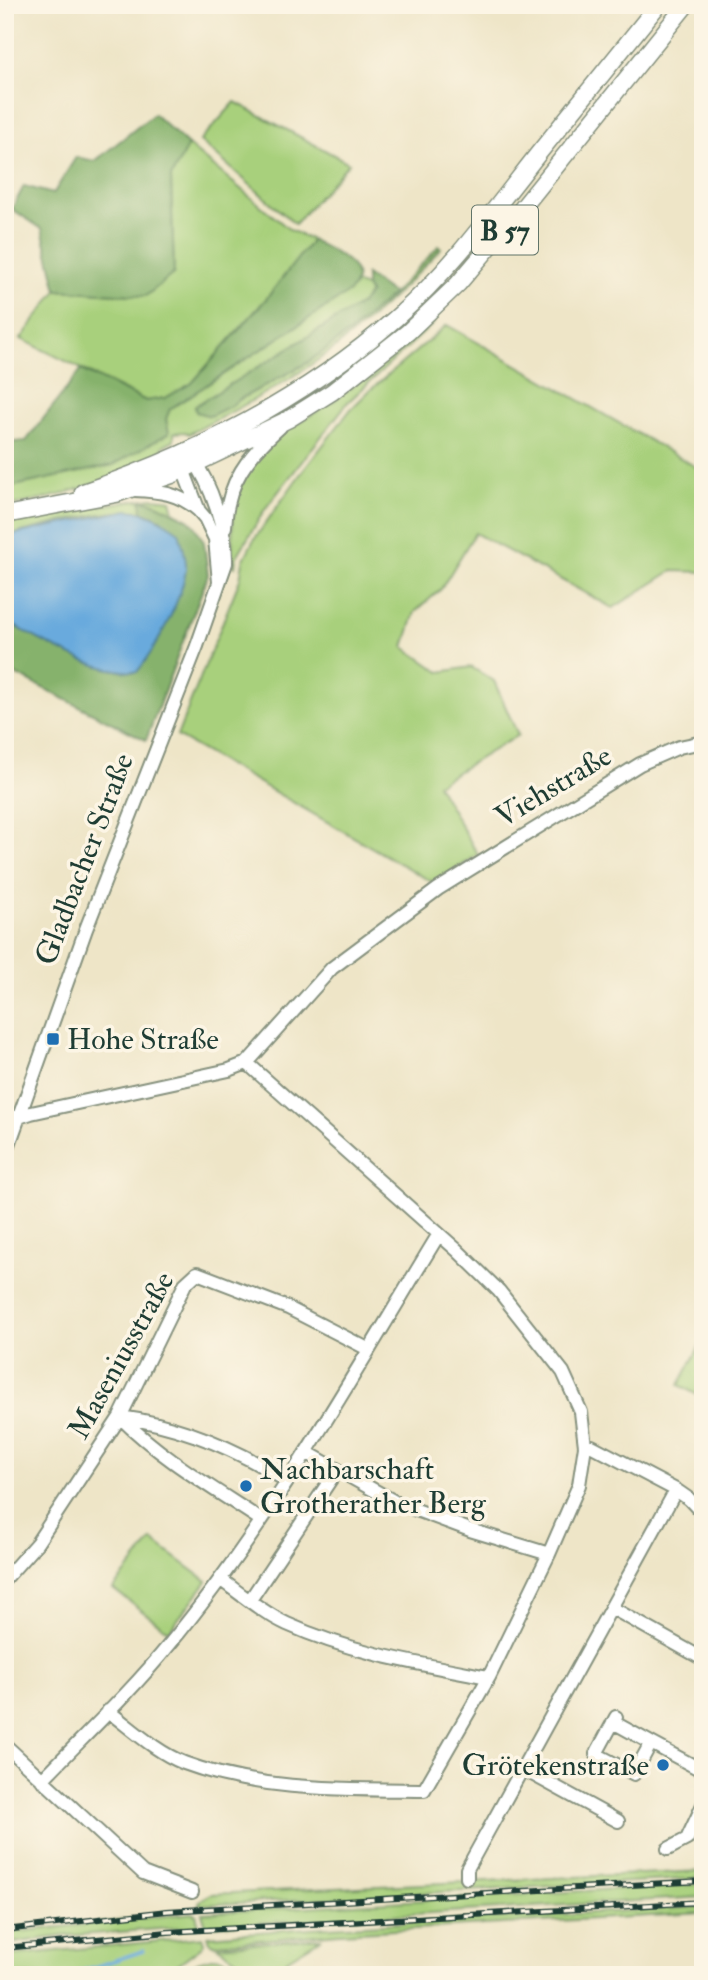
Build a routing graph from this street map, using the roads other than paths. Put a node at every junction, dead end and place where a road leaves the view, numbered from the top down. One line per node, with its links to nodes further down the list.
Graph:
1 (658, 5): 4 (main road, B 57)
2 (686, 5): 3 (main road, B 57)
3 (289, 419): 4 (main road, B 57); 9 (street, Gladbacher Straße)
4 (188, 462): 5 (main road, B 57); 6 (street, Gladbacher Straße); 7 (main road, B 57); 9 (street)
5 (131, 490): 6 (street); 7 (main road, B 57)
6 (199, 511): 10 (street, Gladbacher Straße)
7 (24, 512): 8 (main road, B 57)
8 (5, 515)
9 (224, 538): 10 (street, Gladbacher Straße)
10 (219, 582): 14 (street, Gladbacher Straße)
11 (703, 742): 12 (street, Viehstraße)
12 (247, 1063): 14 (street); 16 (street)
13 (5, 1117): 14 (street)
14 (19, 1117): 15 (street, Gladbacher Straße)
15 (5, 1156)
16 (439, 1234): 17 (street); 19 (street)
17 (368, 1349): 18 (street, Maseniusstraße); 20 (street)
18 (121, 1417): 22 (street); 25 (street); 27 (street, Maseniusstraße)
19 (585, 1446): 23 (street); 26 (street)
20 (306, 1452): 21 (street); 22 (street)
21 (337, 1470): 26 (street); 29 (street)
22 (287, 1481): 25 (street)
23 (676, 1490): 24 (street); 30 (street)
24 (703, 1514)
25 (261, 1520): 28 (street)
26 (549, 1554): 32 (street)
27 (5, 1578)
28 (220, 1579): 29 (street); 33 (street)
29 (250, 1600): 32 (street)
30 (612, 1608): 31 (street); 36 (street)
31 (703, 1659)
32 (489, 1677): 33 (street)
33 (108, 1711): 38 (street)
34 (651, 1743): 34 (street); 37 (street)
35 (5, 1745): 38 (street)
36 (523, 1769): 40 (street); 42 (street)
37 (703, 1771)
38 (42, 1780): 43 (street)
39 (703, 1805): 41 (street)
40 (618, 1822)
41 (668, 1849)
42 (467, 1878)
43 (192, 1892)

